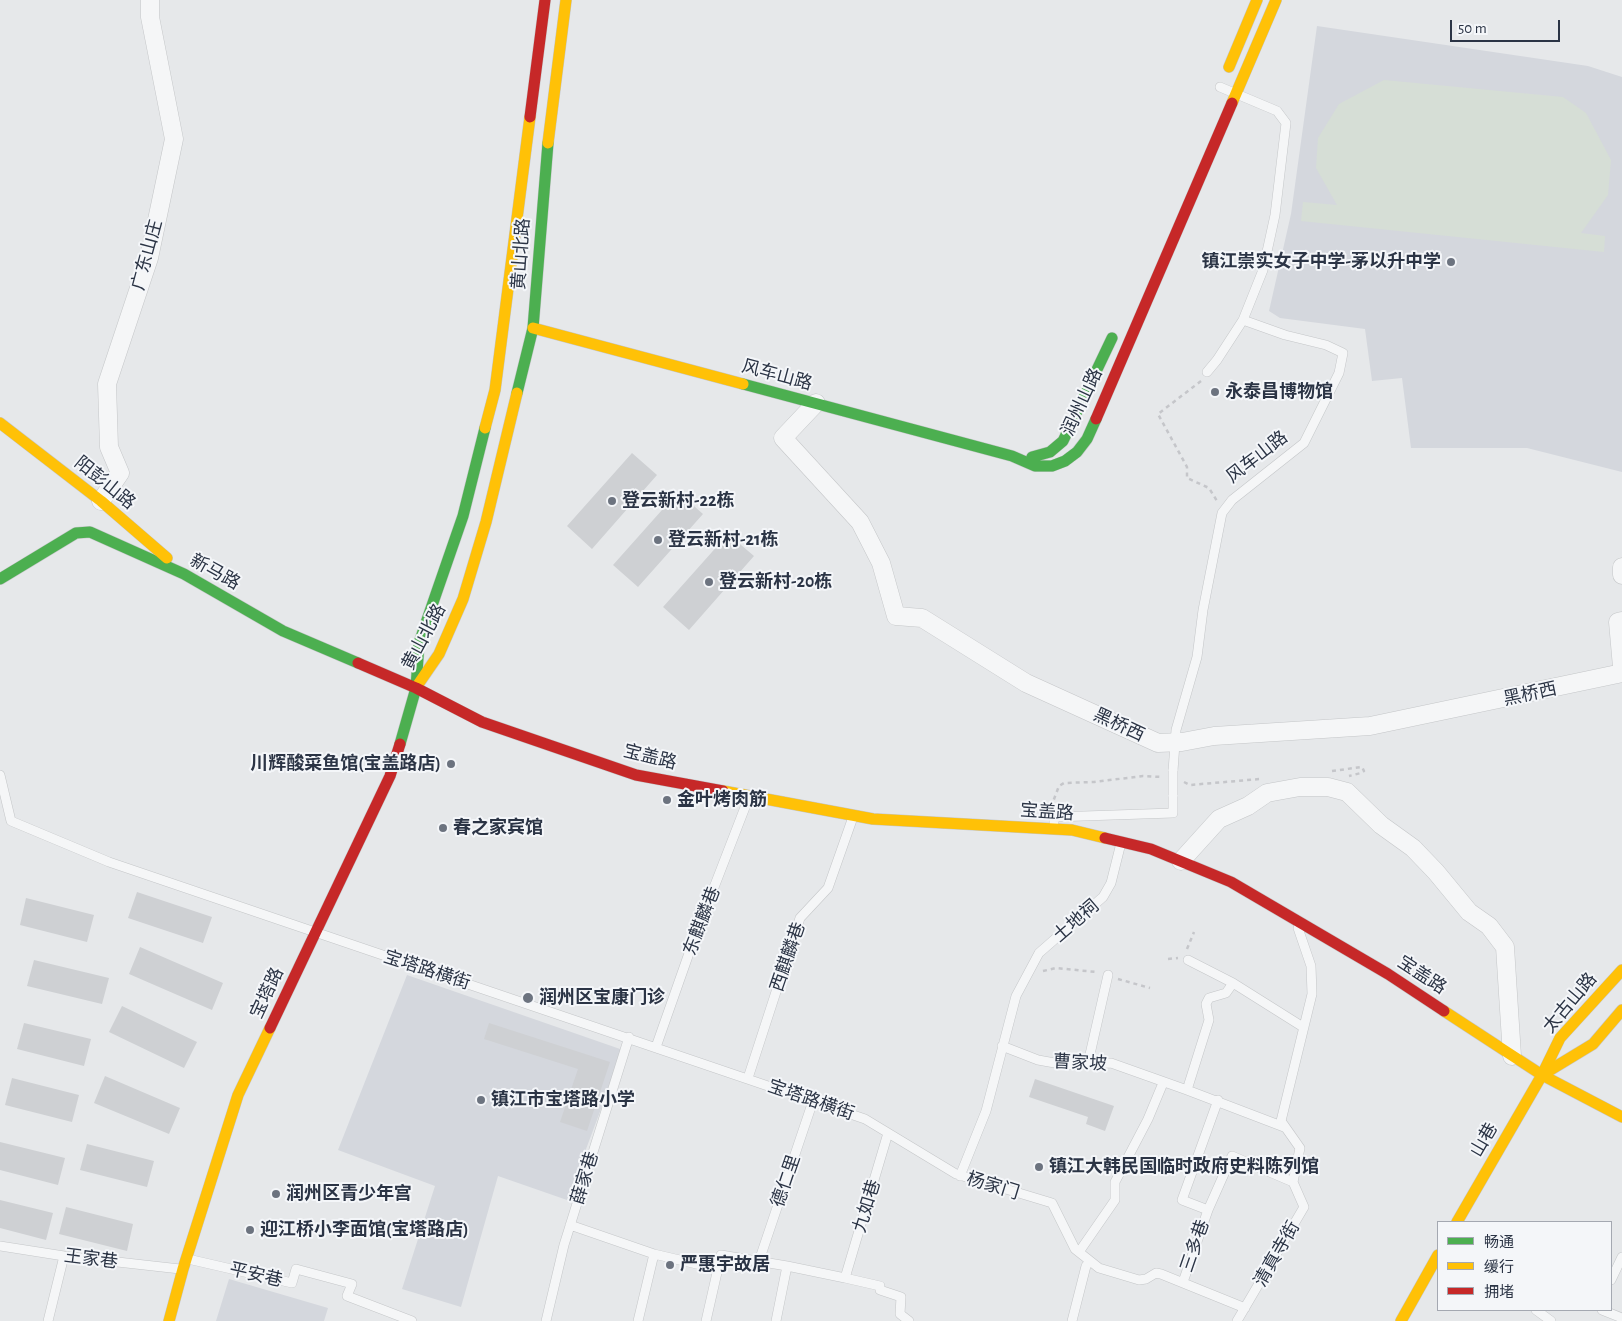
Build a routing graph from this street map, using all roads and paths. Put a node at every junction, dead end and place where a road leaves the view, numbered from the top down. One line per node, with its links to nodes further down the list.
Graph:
1 (150, 0): 15 (street, 广东山庄)
2 (545, 0): 24 (street, 黄山北路)
3 (566, 0): 9 (street, 黄山北路)
4 (1257, 0): 6 (street)
5 (1276, 0): 7 (street, 润州山路)
6 (1218, 91): 7 (lane)
7 (1236, 93): 8 (lane); 14 (street, 润州山路)
8 (1243, 320): 11 (lane); 16 (lane, 风车山路)
9 (533, 328): 12 (street, 风车山路); 24 (street, 黄山北路)
10 (1115, 331): 14 (street, 润州山路)
11 (1206, 372): 16 (path)
12 (816, 403): 14 (street, 风车山路); 25 (street, 黑桥西)
13 (0, 423): 15 (street, 阳彭山路)
14 (1012, 456)
15 (101, 500): 18 (street, 阳彭山路)
16 (1221, 519): 25 (lane, 风车山路)
17 (1622, 567): 19 (street)
18 (184, 574): 20 (street, 新马路); 24 (street, 新马路)
19 (1622, 575)
20 (0, 579)
21 (1622, 621): 22 (street)
22 (1622, 667)
23 (1622, 673): 25 (street, 黑桥西)
24 (416, 688): 32 (street, 宝盖路); 40 (street, 宝塔路)
25 (1174, 743): 27 (lane, 风车山路)
26 (1328, 772): 31 (path)
27 (1171, 774): 34 (path); 34 (lane, 风车山路, bridge)
28 (0, 775): 40 (lane, 宝塔路横街)
29 (1269, 778): 30 (path)
30 (1180, 779)
31 (1347, 792): 37 (street); 52 (street)
32 (750, 796): 33 (street, 宝盖路); 51 (lane, 东麒麟巷)
33 (853, 816): 35 (street, 宝盖路); 55 (lane, 西麒麟巷)
34 (1054, 817): 35 (lane)
35 (1054, 830): 36 (street, 宝盖路)
36 (1122, 842): 37 (street, 宝盖路); 42 (lane, 土地祠)
37 (1181, 862): 38 (street, 宝盖路)
38 (1295, 920): 48 (lane); 52 (street, 宝盖路)
39 (1194, 932): 41 (path)
40 (314, 933): 49 (lane, 宝塔路横街); 76 (street, 宝塔路)
41 (1186, 957): 45 (lane)
42 (1032, 967): 44 (path, 土地祠); 50 (lane, 土地祠)
43 (1622, 970): 54 (street, 太古山路)
44 (1108, 975): 46 (path, 土地祠); 53 (lane)
45 (1233, 983): 48 (lane); 57 (lane)
46 (1150, 988)
47 (1622, 1010): 54 (street, 太古山路)
48 (1304, 1027): 61 (lane)
49 (629, 1037): 51 (lane, 宝塔路横街); 67 (lane, 薛家巷)
50 (1002, 1046): 53 (lane, 曹家坡); 63 (lane, 土地祠)
51 (656, 1047): 55 (lane, 宝塔路横街)
52 (1512, 1056): 54 (street, 宝盖路)
53 (1088, 1064): 56 (lane, 曹家坡)
54 (1542, 1075): 60 (street, 宝盖路); 66 (street, 山巷)
55 (748, 1078): 59 (lane, 宝塔路横街)
56 (1164, 1082): 57 (lane, 曹家坡); 69 (lane)
57 (1187, 1090): 58 (lane, 曹家坡)
58 (1218, 1100): 61 (lane, 曹家坡); 65 (lane, 三多巷)
59 (813, 1101): 62 (lane, 宝塔路横街); 74 (lane, 德仁里)
60 (1622, 1117)
61 (1286, 1129): 64 (lane)
62 (888, 1133): 63 (lane, 杨家门); 79 (lane, 九如巷)
63 (960, 1176): 69 (lane, 杨家门)
64 (1293, 1182): 65 (lane, 三多巷); 82 (lane, 清真寺街)
65 (1208, 1210): 81 (lane, 三多巷)
66 (1458, 1221)
67 (570, 1225): 70 (lane); 89 (lane, 薛家巷)
68 (0, 1246): 71 (lane, 王家巷)
69 (1079, 1252): 75 (lane, 杨家门)
70 (654, 1254): 78 (lane); 90 (lane)
71 (64, 1256): 76 (lane, 王家巷); 86 (lane)
72 (1437, 1257): 96 (street)
73 (1622, 1257): 80 (lane)
74 (759, 1261): 77 (lane); 78 (lane)
75 (1090, 1261): 81 (lane, 杨家门); 94 (lane)
76 (185, 1264): 87 (street, 宝塔路); 88 (lane, 平安巷)
77 (787, 1266): 79 (lane); 92 (lane)
78 (718, 1269): 91 (lane)
79 (845, 1278): 93 (lane)
80 (1612, 1278)
81 (1183, 1282): 82 (lane, 杨家门)
82 (1245, 1308): 95 (lane, 清真寺街)
83 (1537, 1311): 97 (lane)
84 (1604, 1311): 85 (lane)
85 (1622, 1318)
86 (48, 1321)
87 (169, 1321)
88 (412, 1321)
89 (546, 1321)
90 (638, 1321)
91 (706, 1321)
92 (776, 1321)
93 (909, 1321)
94 (1072, 1321)
95 (1237, 1321)
96 (1401, 1321)
97 (1551, 1321)

